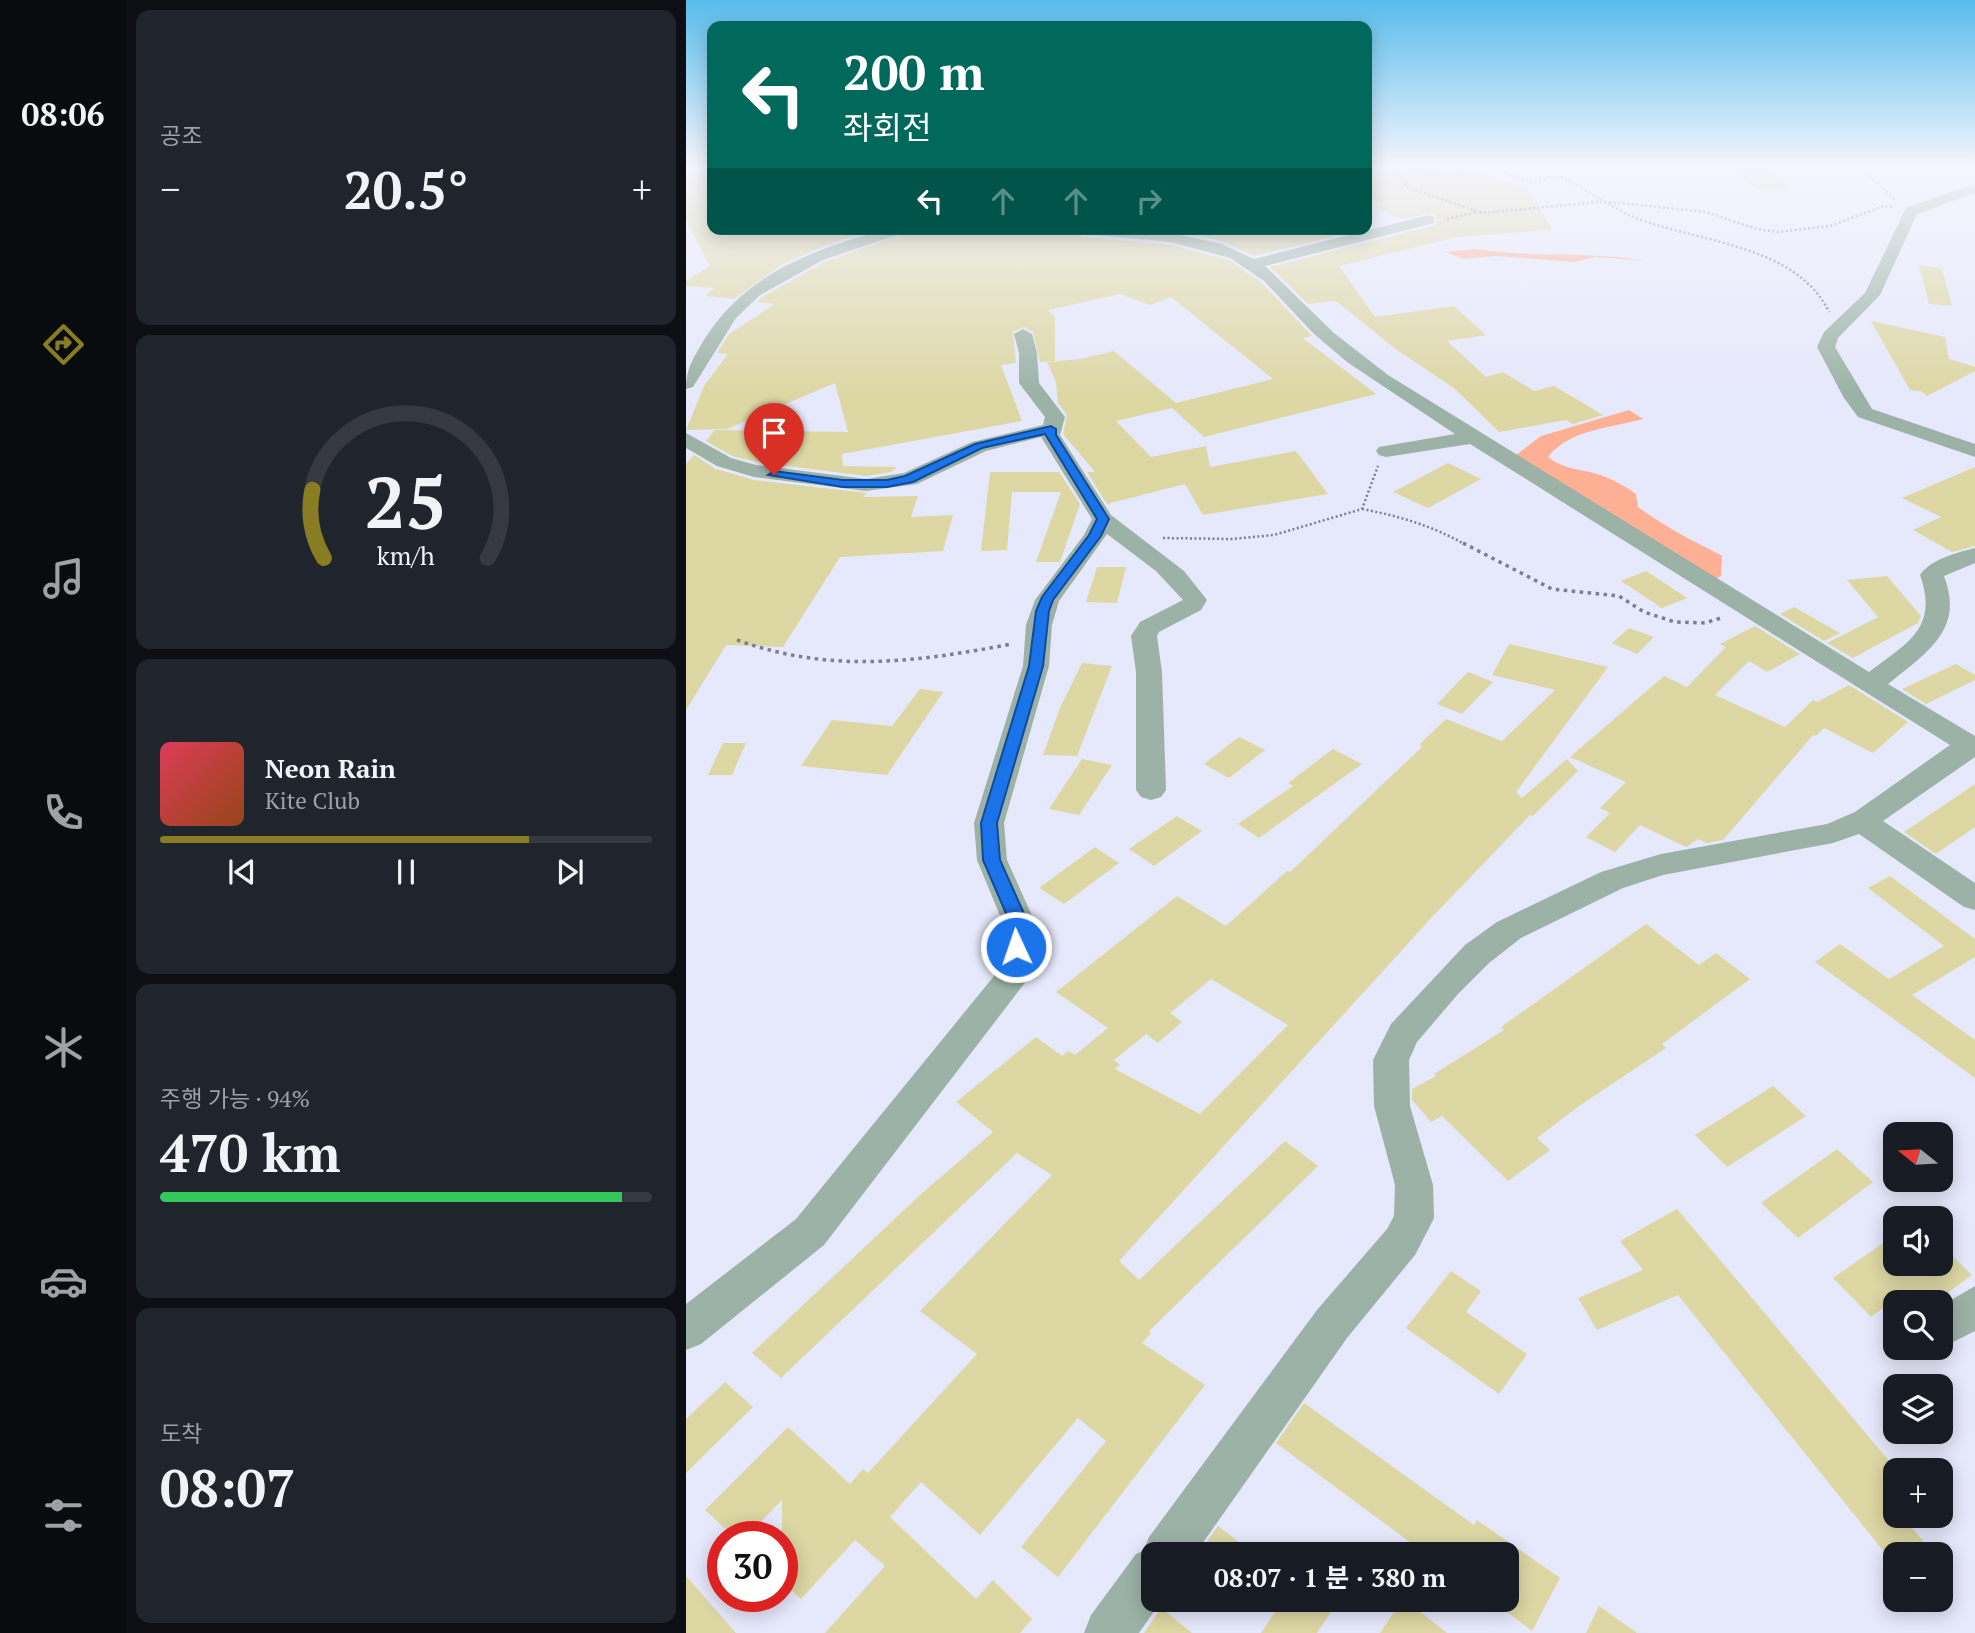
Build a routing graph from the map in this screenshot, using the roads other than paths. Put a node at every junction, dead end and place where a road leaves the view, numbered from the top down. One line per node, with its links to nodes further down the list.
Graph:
1 (852, 243): 7 (street)
2 (1191, 243): 5 (street)
3 (1336, 243): 5 (street)
4 (1896, 243): 12 (street)
5 (1253, 264): 9 (street)
6 (1023, 334): 8 (street)
7 (686, 383)
8 (1051, 429): 10 (street); 13 (street)
9 (1470, 438): 11 (street); 15 (street)
10 (686, 439)
11 (1386, 451)
12 (1975, 452)
13 (1103, 519): 17 (street); 20 (street)
14 (1975, 555): 15 (street)
15 (1872, 683): 16 (street)
16 (1972, 746): 18 (street)
17 (1151, 790)
18 (1861, 821): 19 (street); 21 (street)
19 (1975, 899)
20 (686, 1330)
21 (1175, 1542)
22 (1141, 1588): 23 (street)
23 (1109, 1633)

